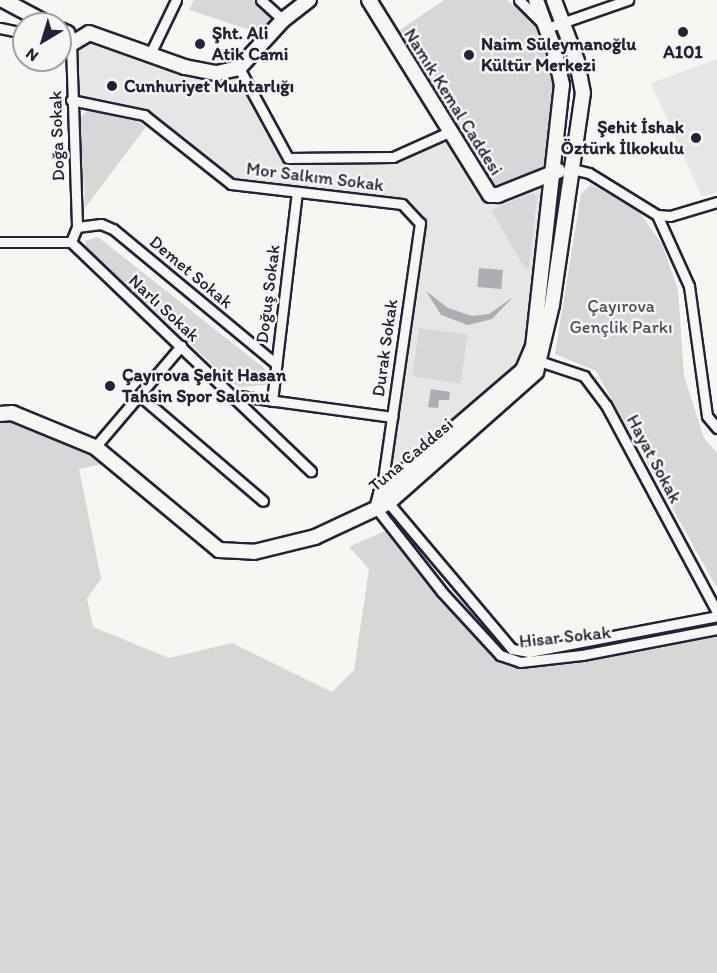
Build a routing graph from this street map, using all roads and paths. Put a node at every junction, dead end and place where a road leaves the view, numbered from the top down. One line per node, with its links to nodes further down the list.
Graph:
1 (3, 0): 10 (street)
2 (176, 0): 15 (street)
3 (261, 0): 11 (street)
4 (309, 0): 11 (street)
5 (369, 0): 19 (street, Namık Kemal Caddesi)
6 (519, 0): 13 (street)
7 (536, 0): 13 (street, Tuna Caddesi)
8 (554, 0): 12 (street, Tuna Caddesi)
9 (628, 0): 12 (street)
10 (26, 12)
11 (283, 20): 16 (street)
12 (563, 24): 13 (street); 20 (street, Tuna Caddesi)
13 (547, 28): 21 (street, Tuna Caddesi)
14 (72, 40): 15 (street)
15 (150, 54): 16 (street)
16 (239, 68): 19 (street)
17 (69, 72): 18 (street, Doğa Sokak)
18 (71, 100): 22 (street, Mor Salkım Sokak); 26 (street, Doğa Sokak)
19 (449, 132): 21 (street, Namık Kemal Caddesi)
20 (573, 169): 21 (street); 25 (street); 30 (street, Tuna Caddesi)
21 (553, 171): 30 (street, Tuna Caddesi)
22 (297, 192): 24 (street, Mor Salkım Sokak); 31 (street, Doğuş Sokak)
23 (717, 202): 25 (street)
24 (402, 204): 36 (street, Durak Sokak)
25 (657, 215): 37 (street)
26 (77, 227): 28 (street); 31 (street, Demet Sokak)
27 (0, 242): 28 (street)
28 (71, 242): 29 (street, Narlı Sokak)
29 (181, 346): 32 (street, Narlı Sokak); 33 (street)
30 (534, 359): 41 (street, Tuna Caddesi); 42 (street, Hayat Sokak)
31 (276, 364): 34 (street, Doğuş Sokak)
32 (232, 394): 34 (street); 39 (street, Narlı Sokak)
33 (139, 395): 38 (street); 40 (street)
34 (272, 401): 36 (street)
35 (0, 414): 38 (street, Tuna Caddesi)
36 (392, 417): 41 (street, Durak Sokak)
37 (717, 428)
38 (95, 447): 41 (street, Tuna Caddesi)
39 (312, 471)
40 (263, 501)
41 (382, 502): 42 (street, Hisar Sokak); 43 (street, Hisar Sokak)
42 (717, 614)
43 (717, 629)

